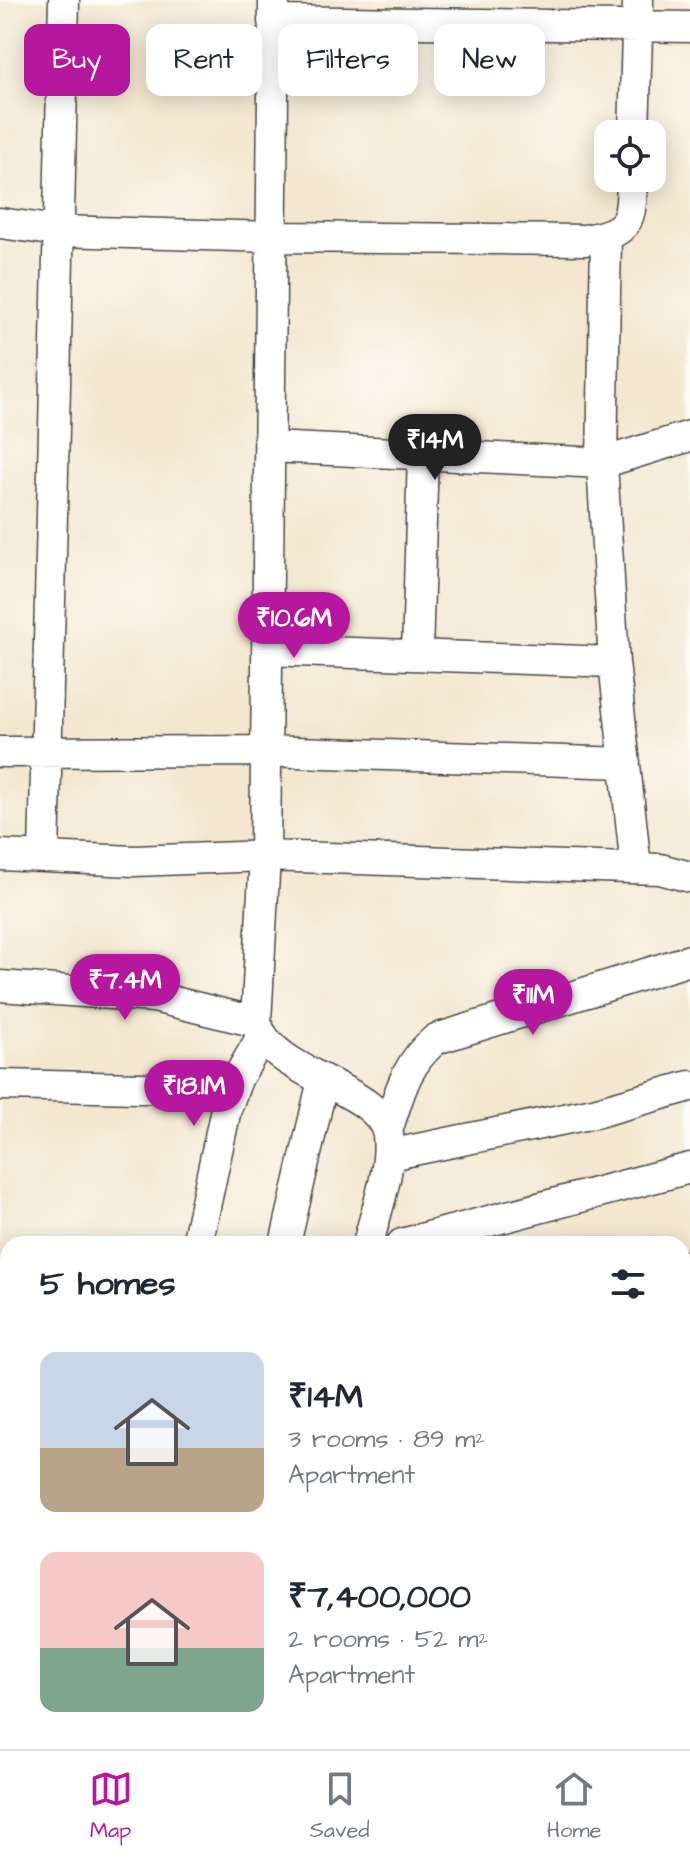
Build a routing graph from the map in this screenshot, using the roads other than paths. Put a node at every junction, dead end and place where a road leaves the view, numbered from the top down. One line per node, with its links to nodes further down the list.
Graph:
1 (64, 0): 8 (street)
2 (273, 11): 3 (street); 10 (street)
3 (637, 13): 4 (street); 5 (street)
4 (690, 27)
5 (634, 120)
6 (632, 192): 9 (street)
7 (0, 223): 8 (street)
8 (58, 231): 10 (street); 20 (street)
9 (606, 236): 10 (street); 14 (street)
10 (272, 237): 12 (street)
11 (690, 436): 14 (street)
12 (270, 447): 13 (street); 15 (street)
13 (423, 454): 14 (street); 16 (street)
14 (602, 463): 17 (street)
15 (267, 650): 16 (street); 18 (street)
16 (417, 655): 17 (street)
17 (614, 662): 21 (street)
18 (266, 751): 20 (street); 21 (street); 23 (street)
19 (0, 752): 20 (street)
20 (45, 754): 24 (street)
21 (625, 763): 25 (street)
22 (0, 855): 24 (street)
23 (265, 856): 24 (street); 25 (street); 29 (street)
24 (44, 857)
25 (636, 868): 26 (street)
26 (690, 877)
27 (690, 960): 34 (street)
28 (0, 986): 29 (street)
29 (258, 1030): 30 (street); 33 (street)
30 (323, 1080): 34 (street); 37 (street)
31 (0, 1085): 33 (street)
32 (690, 1086): 34 (street)
33 (233, 1090): 36 (street)
34 (388, 1143): 38 (street)
35 (690, 1168): 39 (street)
36 (199, 1236)
37 (287, 1236)
38 (370, 1236)
39 (432, 1236)

